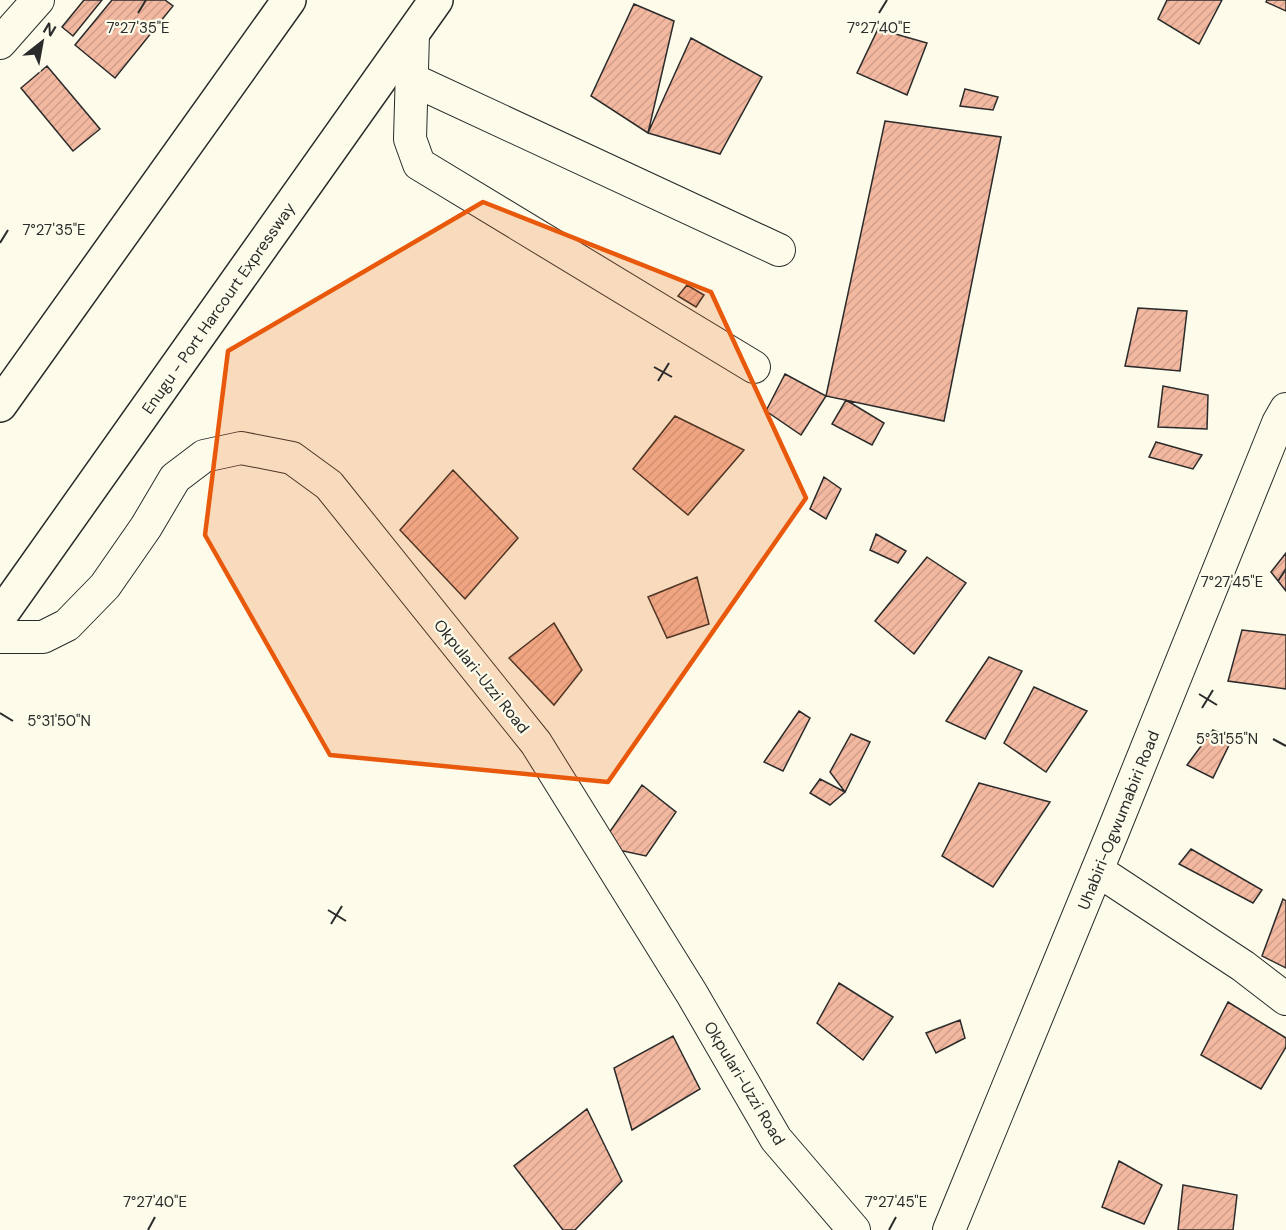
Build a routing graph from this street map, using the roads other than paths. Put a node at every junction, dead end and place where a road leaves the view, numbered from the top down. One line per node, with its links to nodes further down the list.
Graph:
1 (38, 0): 5 (street)
2 (289, 0): 9 (highway)
3 (436, 0): 4 (highway, Enugu - Port Harcourt Expressway)
4 (412, 34): 6 (street); 11 (highway, Enugu - Port Harcourt Expressway)
5 (0, 43)
6 (411, 79): 7 (street); 8 (street)
7 (779, 250)
8 (754, 367)
9 (0, 405)
10 (1286, 409): 13 (street, Uhabiri-Ogwumabiri Road)
11 (0, 616)
12 (0, 637): 15 (street, Okpulari-Uzzi Road)
13 (1097, 870): 14 (street); 16 (street, Uhabiri-Ogwumabiri Road)
14 (1286, 999)
15 (854, 1230)
16 (949, 1230)

